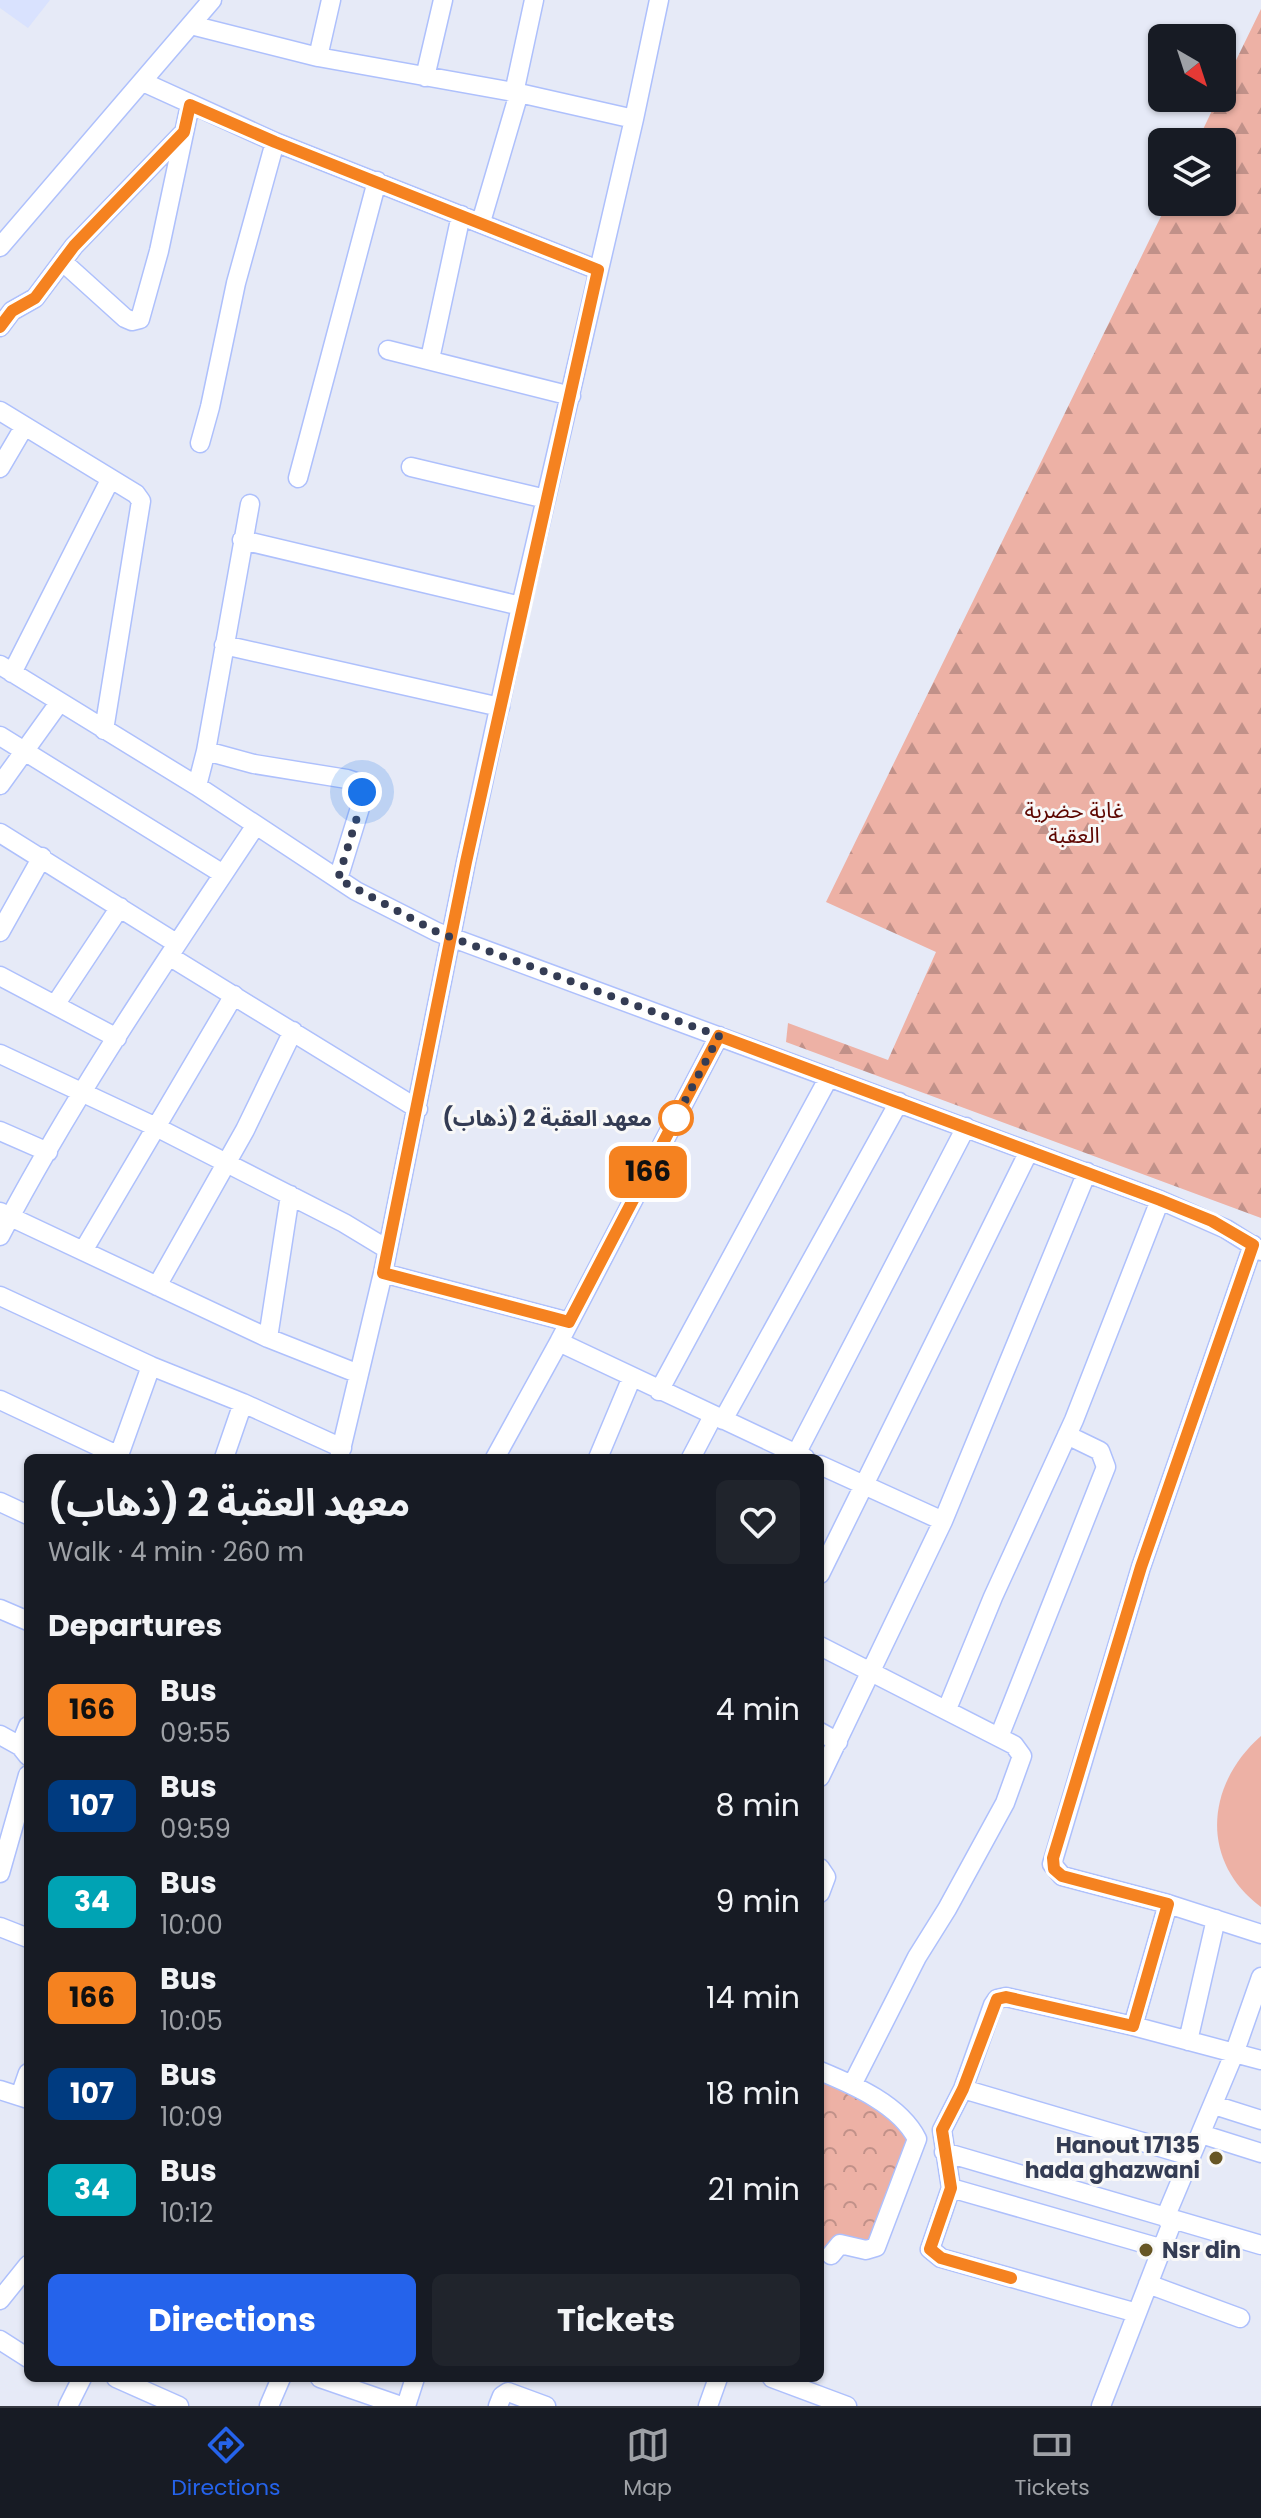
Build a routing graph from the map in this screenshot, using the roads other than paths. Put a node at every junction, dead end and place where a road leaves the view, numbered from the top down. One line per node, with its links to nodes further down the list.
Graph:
1 (212, 0): 6 (street)
2 (331, 0): 7 (street)
3 (443, 0): 8 (street)
4 (534, 0): 10 (street)
5 (659, 0): 12 (street)
6 (191, 25): 7 (street); 9 (street)
7 (318, 57): 8 (street)
8 (425, 77): 10 (street)
9 (143, 82): 11 (street); 18 (street)
10 (517, 93): 12 (street); 17 (street)
11 (190, 105): 13 (street); 14 (street)
12 (634, 119): 20 (street)
13 (184, 132): 19 (street); 19 (street)
14 (275, 142): 15 (street); 27 (street)
15 (377, 181): 16 (street); 30 (street)
16 (461, 215): 17 (street); 23 (street)
17 (481, 222): 20 (street)
18 (0, 247)
19 (63, 262): 21 (street)
20 (598, 270): 24 (street)
21 (0, 327)
22 (388, 350): 23 (street)
23 (430, 359): 24 (street)
24 (571, 396): 32 (street)
25 (0, 411): 26 (street)
26 (24, 427): 29 (street); 31 (street)
27 (200, 443)
28 (411, 467): 32 (street)
29 (0, 468)
30 (298, 478)
31 (110, 480): 37 (street); 40 (street)
32 (546, 499): 35 (street)
33 (250, 504): 34 (street)
34 (242, 540): 35 (street); 36 (street)
35 (521, 606): 39 (street)
36 (224, 645): 39 (street); 42 (street)
37 (6, 669): 38 (street)
38 (59, 703): 40 (street); 43 (street)
39 (500, 707): 53 (street)
40 (104, 730): 45 (street)
41 (0, 736): 43 (street)
42 (206, 751): 45 (street); 50 (street)
43 (24, 752): 44 (street); 49 (street)
44 (0, 785)
45 (197, 786): 46 (street)
46 (256, 825): 49 (street); 50 (street)
47 (0, 833): 48 (street)
48 (42, 857): 51 (street); 52 (street)
49 (223, 874): 54 (street)
50 (338, 879): 53 (street)
51 (120, 907): 54 (street); 57 (street)
52 (0, 932)
53 (450, 937): 59 (street); 65 (street)
54 (172, 949): 56 (street); 60 (street)
55 (0, 976): 57 (street)
56 (234, 995): 58 (street); 66 (street)
57 (55, 1005): 60 (street)
58 (293, 1031): 65 (street); 71 (street)
59 (719, 1036): 62 (street); 83 (street)
60 (117, 1038): 63 (street)
61 (0, 1054): 63 (street)
62 (829, 1077): 64 (street); 89 (street)
63 (85, 1092): 66 (street); 70 (street)
64 (899, 1102): 67 (street); 92 (street)
65 (418, 1109): 78 (street)
66 (156, 1127): 71 (street); 79 (street)
67 (966, 1127): 69 (street); 102 (street)
68 (0, 1131): 70 (street)
69 (1029, 1151): 72 (street); 104 (street)
70 (48, 1152): 75 (street)
71 (227, 1164): 73 (street); 81 (street)
72 (1087, 1172): 74 (street); 107 (street)
73 (290, 1195): 78 (street); 84 (street)
74 (1160, 1200): 77 (street); 93 (street)
75 (5, 1214): 76 (street); 79 (street)
76 (0, 1236)
77 (1257, 1248): 122 (street)
78 (387, 1249): 80 (street)
79 (83, 1251): 81 (street)
80 (383, 1273): 83 (street); 87 (street)
81 (157, 1286): 84 (street)
82 (0, 1296): 86 (street)
83 (569, 1322): 85 (street)
84 (268, 1338): 87 (street)
85 (559, 1342): 88 (street); 98 (street)
86 (151, 1366): 91 (street); 96 (street)
87 (359, 1374): 94 (street)
88 (632, 1377): 89 (street); 99 (street)
89 (659, 1391): 92 (street)
90 (0, 1400): 95 (street)
91 (243, 1403): 94 (street); 97 (street)
92 (718, 1418): 100 (street); 101 (street)
93 (1067, 1435): 113 (street); 116 (street)
94 (340, 1453)
95 (112, 1454)
96 (119, 1454)
97 (225, 1454)
98 (497, 1454)
99 (600, 1454)
100 (694, 1454)
101 (793, 1454)
102 (801, 1454)
103 (824, 1467): 104 (street)
104 (862, 1484): 107 (street); 108 (street)
105 (0, 1502): 106 (street)
106 (24, 1513)
107 (943, 1521): 112 (street)
108 (824, 1565)
109 (0, 1609): 110 (street)
110 (24, 1619)
111 (824, 1648): 112 (street)
112 (872, 1674): 113 (street); 117 (street)
113 (947, 1709): 116 (street)
114 (824, 1734): 117 (street)
115 (0, 1735): 118 (street)
116 (999, 1737): 133 (street)
117 (838, 1742): 119 (street)
118 (24, 1751)
119 (824, 1769)
120 (24, 1789): 121 (street)
121 (0, 1873)
122 (1168, 1904): 123 (street); 128 (street)
123 (1216, 1919): 125 (street); 129 (street)
124 (0, 1927): 126 (street)
125 (1261, 1934)
126 (24, 1936)
127 (1261, 1977): 130 (street)
128 (1133, 2026): 129 (street); 134 (street)
129 (1188, 2041): 130 (street)
130 (1234, 2054): 131 (street); 137 (street)
131 (1261, 2060)
132 (824, 2073): 133 (street)
133 (852, 2085): 147 (street)
134 (963, 2089): 140 (street); 142 (street)
135 (0, 2090): 136 (street)
136 (24, 2098)
137 (1214, 2105): 138 (street); 139 (street)
138 (1261, 2120)
139 (1201, 2134): 141 (street); 142 (street)
140 (944, 2152): 143 (street); 144 (street)
141 (1261, 2153)
142 (1190, 2156): 144 (street)
143 (951, 2188): 146 (street); 151 (street)
144 (1169, 2219): 145 (street); 146 (street)
145 (1261, 2245)
146 (1160, 2248): 149 (street)
147 (831, 2255)
148 (24, 2270): 150 (street)
149 (1148, 2284): 151 (street); 152 (street)
150 (0, 2300)
151 (1137, 2313): 170 (street)
152 (1240, 2318)
153 (0, 2340): 154 (street)
154 (24, 2355)
155 (80, 2382): 162 (street)
156 (125, 2382): 163 (street)
157 (279, 2382): 164 (street)
158 (332, 2382): 165 (street)
159 (413, 2382): 165 (street)
160 (717, 2382): 168 (street)
161 (783, 2382): 169 (street)
162 (68, 2406)
163 (178, 2406)
164 (269, 2406)
165 (403, 2406)
166 (498, 2406): 167 (street)
167 (546, 2406)
168 (708, 2406)
169 (847, 2406)
170 (1101, 2406)

